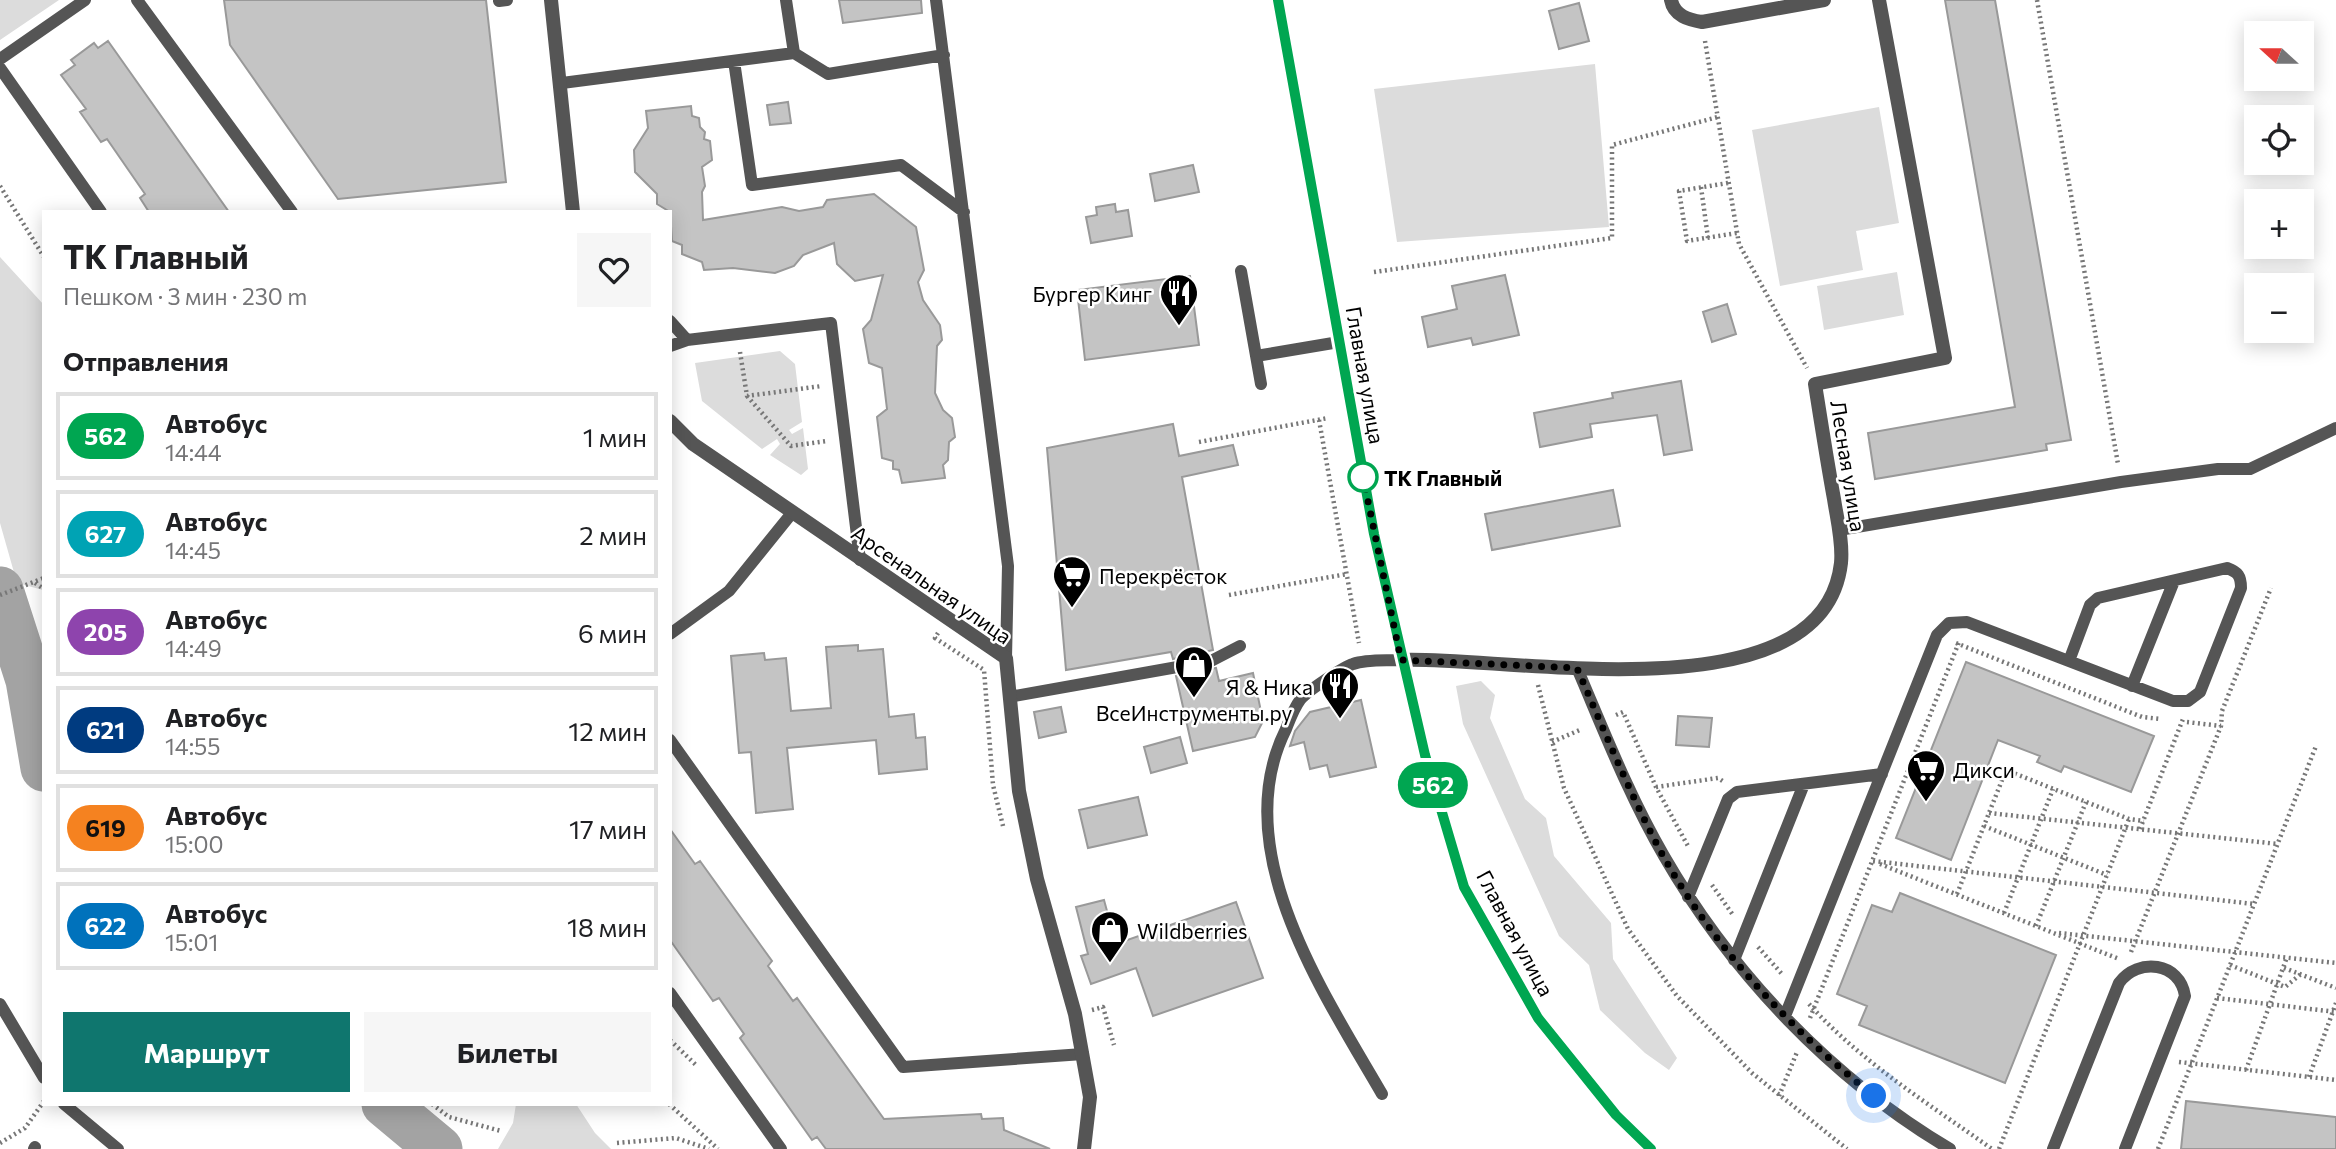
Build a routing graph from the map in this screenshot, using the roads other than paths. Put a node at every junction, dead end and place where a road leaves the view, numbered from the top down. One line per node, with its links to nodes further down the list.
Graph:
1 (85, 0): 14 (lane)
2 (137, 0): 19 (lane)
3 (507, 0): 11 (lane)
4 (551, 0): 17 (street)
5 (786, 0): 12 (lane)
6 (936, 0): 13 (lane)
7 (1278, 0): 25 (main road, Главная улица)
8 (1671, 0): 9 (street)
9 (1824, 0)
10 (1879, 0): 32 (street, Лесная улица)
11 (499, 1)
12 (794, 53): 13 (lane); 15 (lane)
13 (944, 55): 21 (lane)
14 (0, 60)
15 (734, 61): 17 (lane); 21 (lane)
16 (0, 68): 18 (lane)
17 (562, 83): 20 (street)
18 (100, 210)
19 (291, 210)
20 (573, 210)
21 (964, 212): 37 (lane)
22 (1241, 271): 27 (lane)
23 (672, 323): 24 (lane)
24 (687, 340): 26 (lane); 33 (lane)
25 (1339, 342): 27 (lane); 38 (main road, Главная улица)
26 (672, 345)
27 (1256, 356): 28 (lane)
28 (1261, 384)
29 (672, 423): 31 (street, Арсенальная улица)
30 (2336, 428): 32 (lane)
31 (792, 513): 33 (street, Арсенальная улица); 35 (lane)
32 (1839, 530): 40 (street, Лесная улица)
33 (860, 560): 37 (street, Арсенальная улица)
34 (2174, 581): 39 (lane); 41 (lane); 41 (lane)
35 (672, 633)
36 (1240, 646): 42 (lane)
37 (1006, 658): 42 (street, Арсенальная улица)
38 (1401, 660): 40 (street, Лесная улица); 53 (lane); 58 (main road, Главная улица)
39 (2069, 661): 41 (lane); 44 (lane)
40 (1577, 668): 46 (lane)
41 (2132, 686)
42 (1009, 696): 51 (street, Арсенальная улица)
43 (672, 743): 51 (lane)
44 (1882, 774): 45 (lane); 50 (lane)
45 (1804, 783): 46 (lane); 47 (lane)
46 (1688, 897): 47 (lane)
47 (1734, 960): 50 (lane)
48 (672, 996): 56 (lane)
49 (0, 1004): 52 (lane)
50 (1785, 1016): 59 (lane)
51 (1083, 1054): 57 (street, Арсенальная улица)
52 (42, 1075)
53 (1382, 1094)
54 (66, 1106): 55 (lane)
55 (118, 1149)
56 (781, 1149)
57 (1084, 1149)
58 (1651, 1149)
59 (1950, 1149)
60 (2053, 1149): 61 (lane)
61 (2124, 1149)

